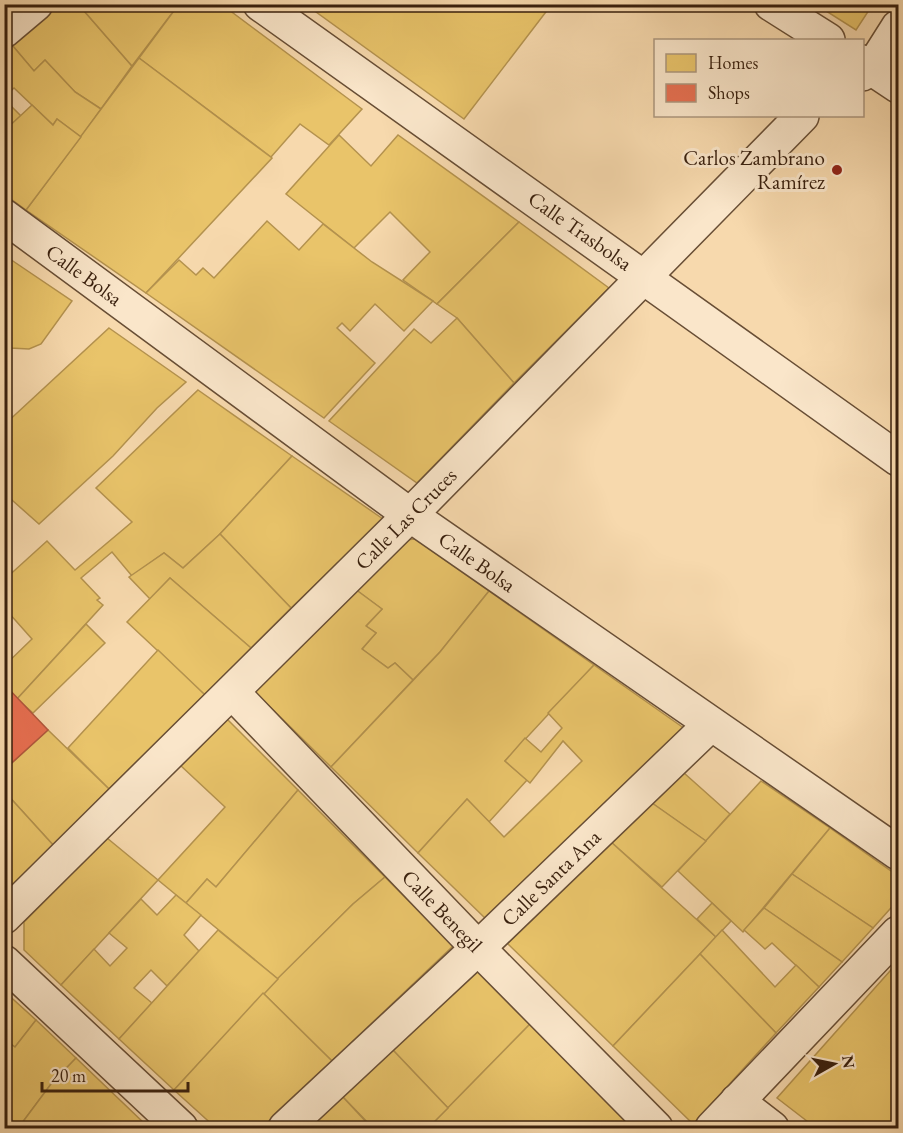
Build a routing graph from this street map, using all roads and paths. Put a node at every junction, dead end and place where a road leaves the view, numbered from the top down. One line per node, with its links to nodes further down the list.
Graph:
1 (36, 4): 5 (street)
2 (260, 4): 10 (street, Calle Trasbolsa)
3 (771, 4): 6 (street)
4 (898, 27): 7 (street)
5 (4, 31)
6 (826, 39)
7 (874, 73)
8 (801, 117): 10 (street, Calle Las Cruces)
9 (4, 216): 12 (street, Calle Bolsa)
10 (644, 277): 11 (street, Calle Trasbolsa); 12 (street, Calle Las Cruces)
11 (898, 459)
12 (410, 515): 13 (street, Calle Las Cruces); 14 (street, Calle Bolsa)
13 (232, 692): 16 (street, Calle Las Cruces); 18 (street, Calle Benegil)
14 (711, 724): 15 (street, Calle Bolsa); 18 (street, Calle Santa Ana)
15 (898, 853)
16 (4, 917)
17 (898, 933): 20 (street)
18 (477, 948): 22 (street, Calle Santa Ana); 23 (street, Calle Benegil)
19 (4, 962): 21 (street)
20 (737, 1101): 24 (street); 25 (street)
21 (181, 1128)
22 (285, 1128)
23 (656, 1128)
24 (712, 1128)
25 (772, 1128)

